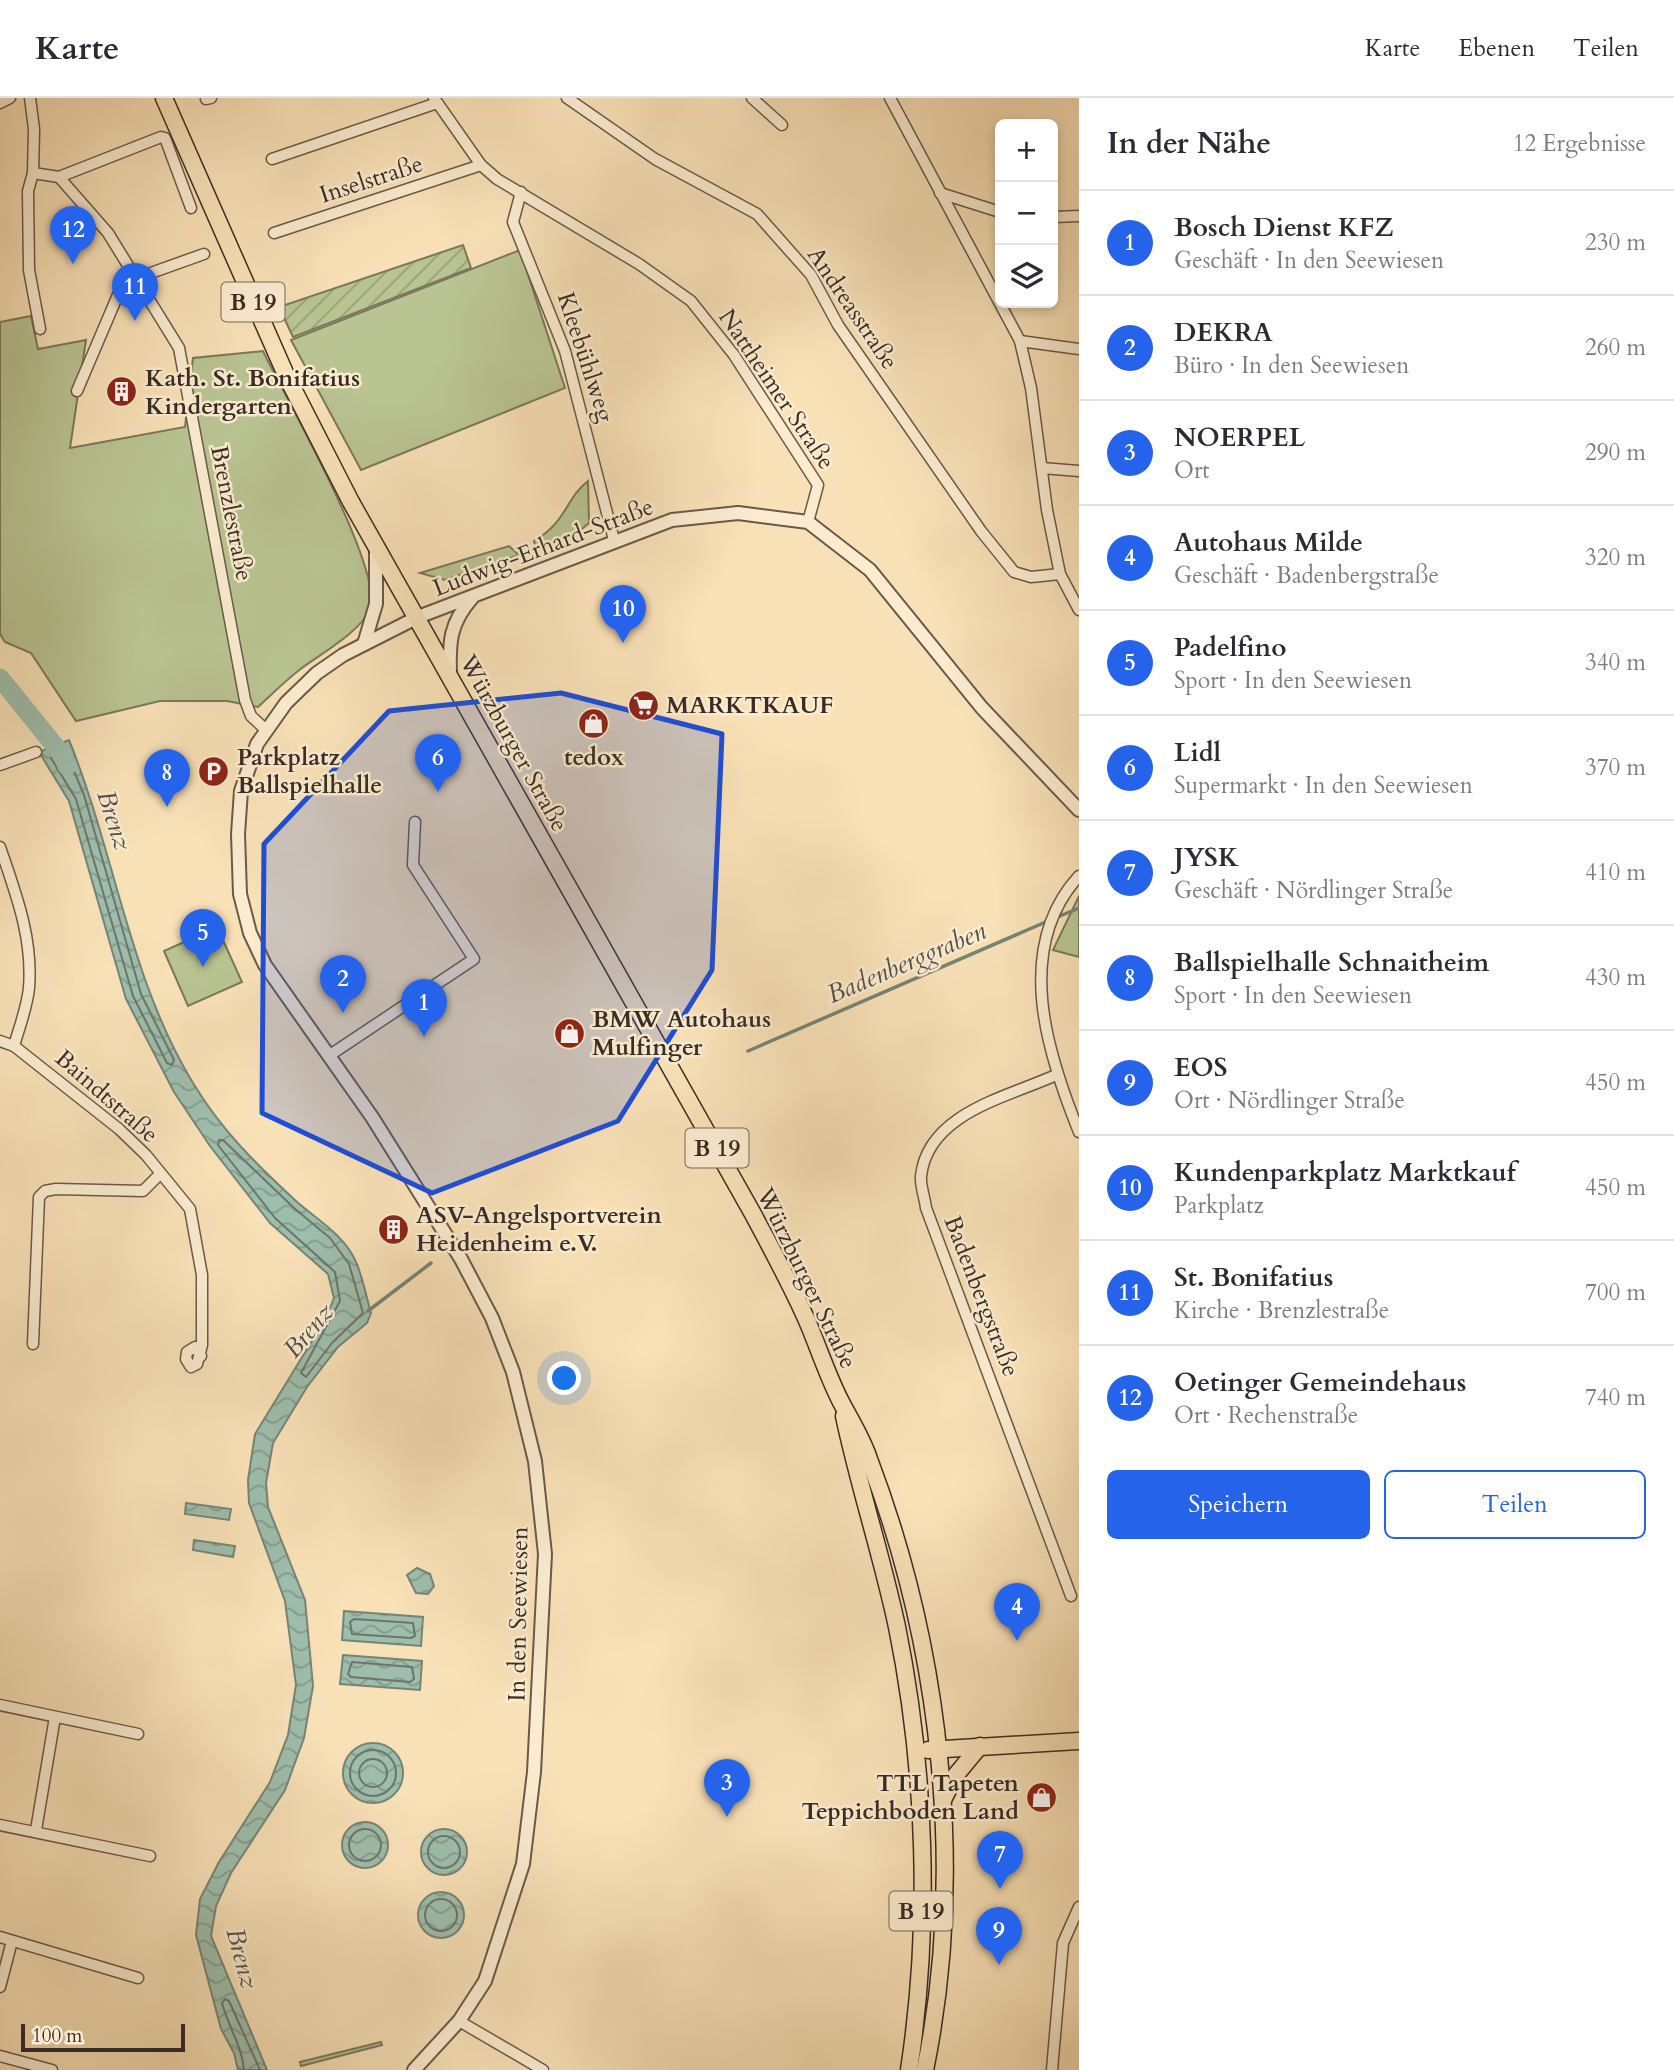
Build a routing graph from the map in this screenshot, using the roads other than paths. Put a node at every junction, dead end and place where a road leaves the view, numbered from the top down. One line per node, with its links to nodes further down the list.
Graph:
1 (10, 98): 8 (street)
2 (30, 98): 12 (street)
3 (164, 98): 31 (main road, Würzburger Straße / B 19)
4 (566, 98): 32 (street, Andreasstraße)
5 (752, 98): 9 (street)
6 (890, 98): 15 (street)
7 (436, 101): 10 (street); 11 (street, Nattheimer Straße)
8 (0, 103)
9 (782, 125)
10 (272, 159)
11 (481, 165): 14 (street, Nattheimer Straße); 20 (street, Inselstraße)
12 (33, 173): 13 (street); 23 (street)
13 (59, 177): 16 (street); 22 (street, Brenzlestraße)
14 (521, 192): 29 (street, Nattheimer Straße); 30 (street, Kleebühlweg)
15 (939, 192): 17 (street); 24 (street)
16 (191, 208)
17 (995, 210)
18 (1079, 216): 19 (street)
19 (1058, 217)
20 (274, 233)
21 (204, 254): 22 (street)
22 (132, 274): 26 (street); 38 (street, Brenzlestraße)
23 (40, 328)
24 (1020, 341): 25 (street); 27 (street)
25 (1079, 349)
26 (77, 391)
27 (1042, 468): 28 (street); 32 (street)
28 (1079, 471)
29 (808, 522): 30 (street, Ludwig-Erhard-Straße); 41 (street)
30 (614, 540): 33 (street, Ludwig-Erhard-Straße)
31 (376, 545): 35 (main road, Würzburger Straße / B 19); 36 (street)
32 (1060, 574): 34 (street)
33 (475, 595): 35 (street, Ludwig-Erhard-Straße); 37 (street)
34 (1079, 610)
35 (418, 617): 36 (street, In den Seewiesen); 37 (main road, Würzburger Straße / B 19)
36 (364, 644): 38 (street, In den Seewiesen)
37 (450, 674): 53 (main road, Würzburger Straße / B 19)
38 (266, 730): 47 (street, In den Seewiesen)
39 (36, 752): 40 (street)
40 (0, 765)
41 (1079, 810)
42 (415, 822): 47 (street)
43 (0, 846): 46 (street)
44 (1079, 876): 48 (street)
45 (0, 1041): 46 (street, Baindtstraße)
46 (14, 1046): 50 (street, Baindtstraße)
47 (330, 1055): 71 (street, In den Seewiesen)
48 (1056, 1075): 49 (street); 54 (street, Badenbergstraße)
49 (1079, 1132)
50 (159, 1175): 51 (street); 52 (street, Baindtstraße)
51 (33, 1344)
52 (201, 1356)
53 (841, 1401): 60 (main road, Würzburger Straße / B 19); 61 (main road, Würzburger Straße / B 19)
54 (1071, 1596)
55 (0, 1705): 56 (street)
56 (55, 1717): 57 (street); 64 (street)
57 (138, 1734)
58 (1079, 1741): 59 (main road)
59 (980, 1746): 60 (main road); 62 (main road, B 19)
60 (936, 1749): 61 (main road); 62 (main road, B 19)
61 (915, 1751): 76 (main road, B 19)
62 (942, 1802): 77 (main road, B 19)
63 (0, 1825): 64 (street)
64 (36, 1830): 65 (street)
65 (150, 1856)
66 (1079, 1907): 78 (street)
67 (0, 1937): 68 (street)
68 (12, 1941): 69 (street); 70 (street)
69 (138, 1978)
70 (0, 1987)
71 (459, 2021): 74 (street, In den Seewiesen); 75 (street)
72 (0, 2056): 73 (street)
73 (52, 2070)
74 (414, 2070)
75 (543, 2070)
76 (909, 2070)
77 (925, 2070)
78 (1052, 2070)

